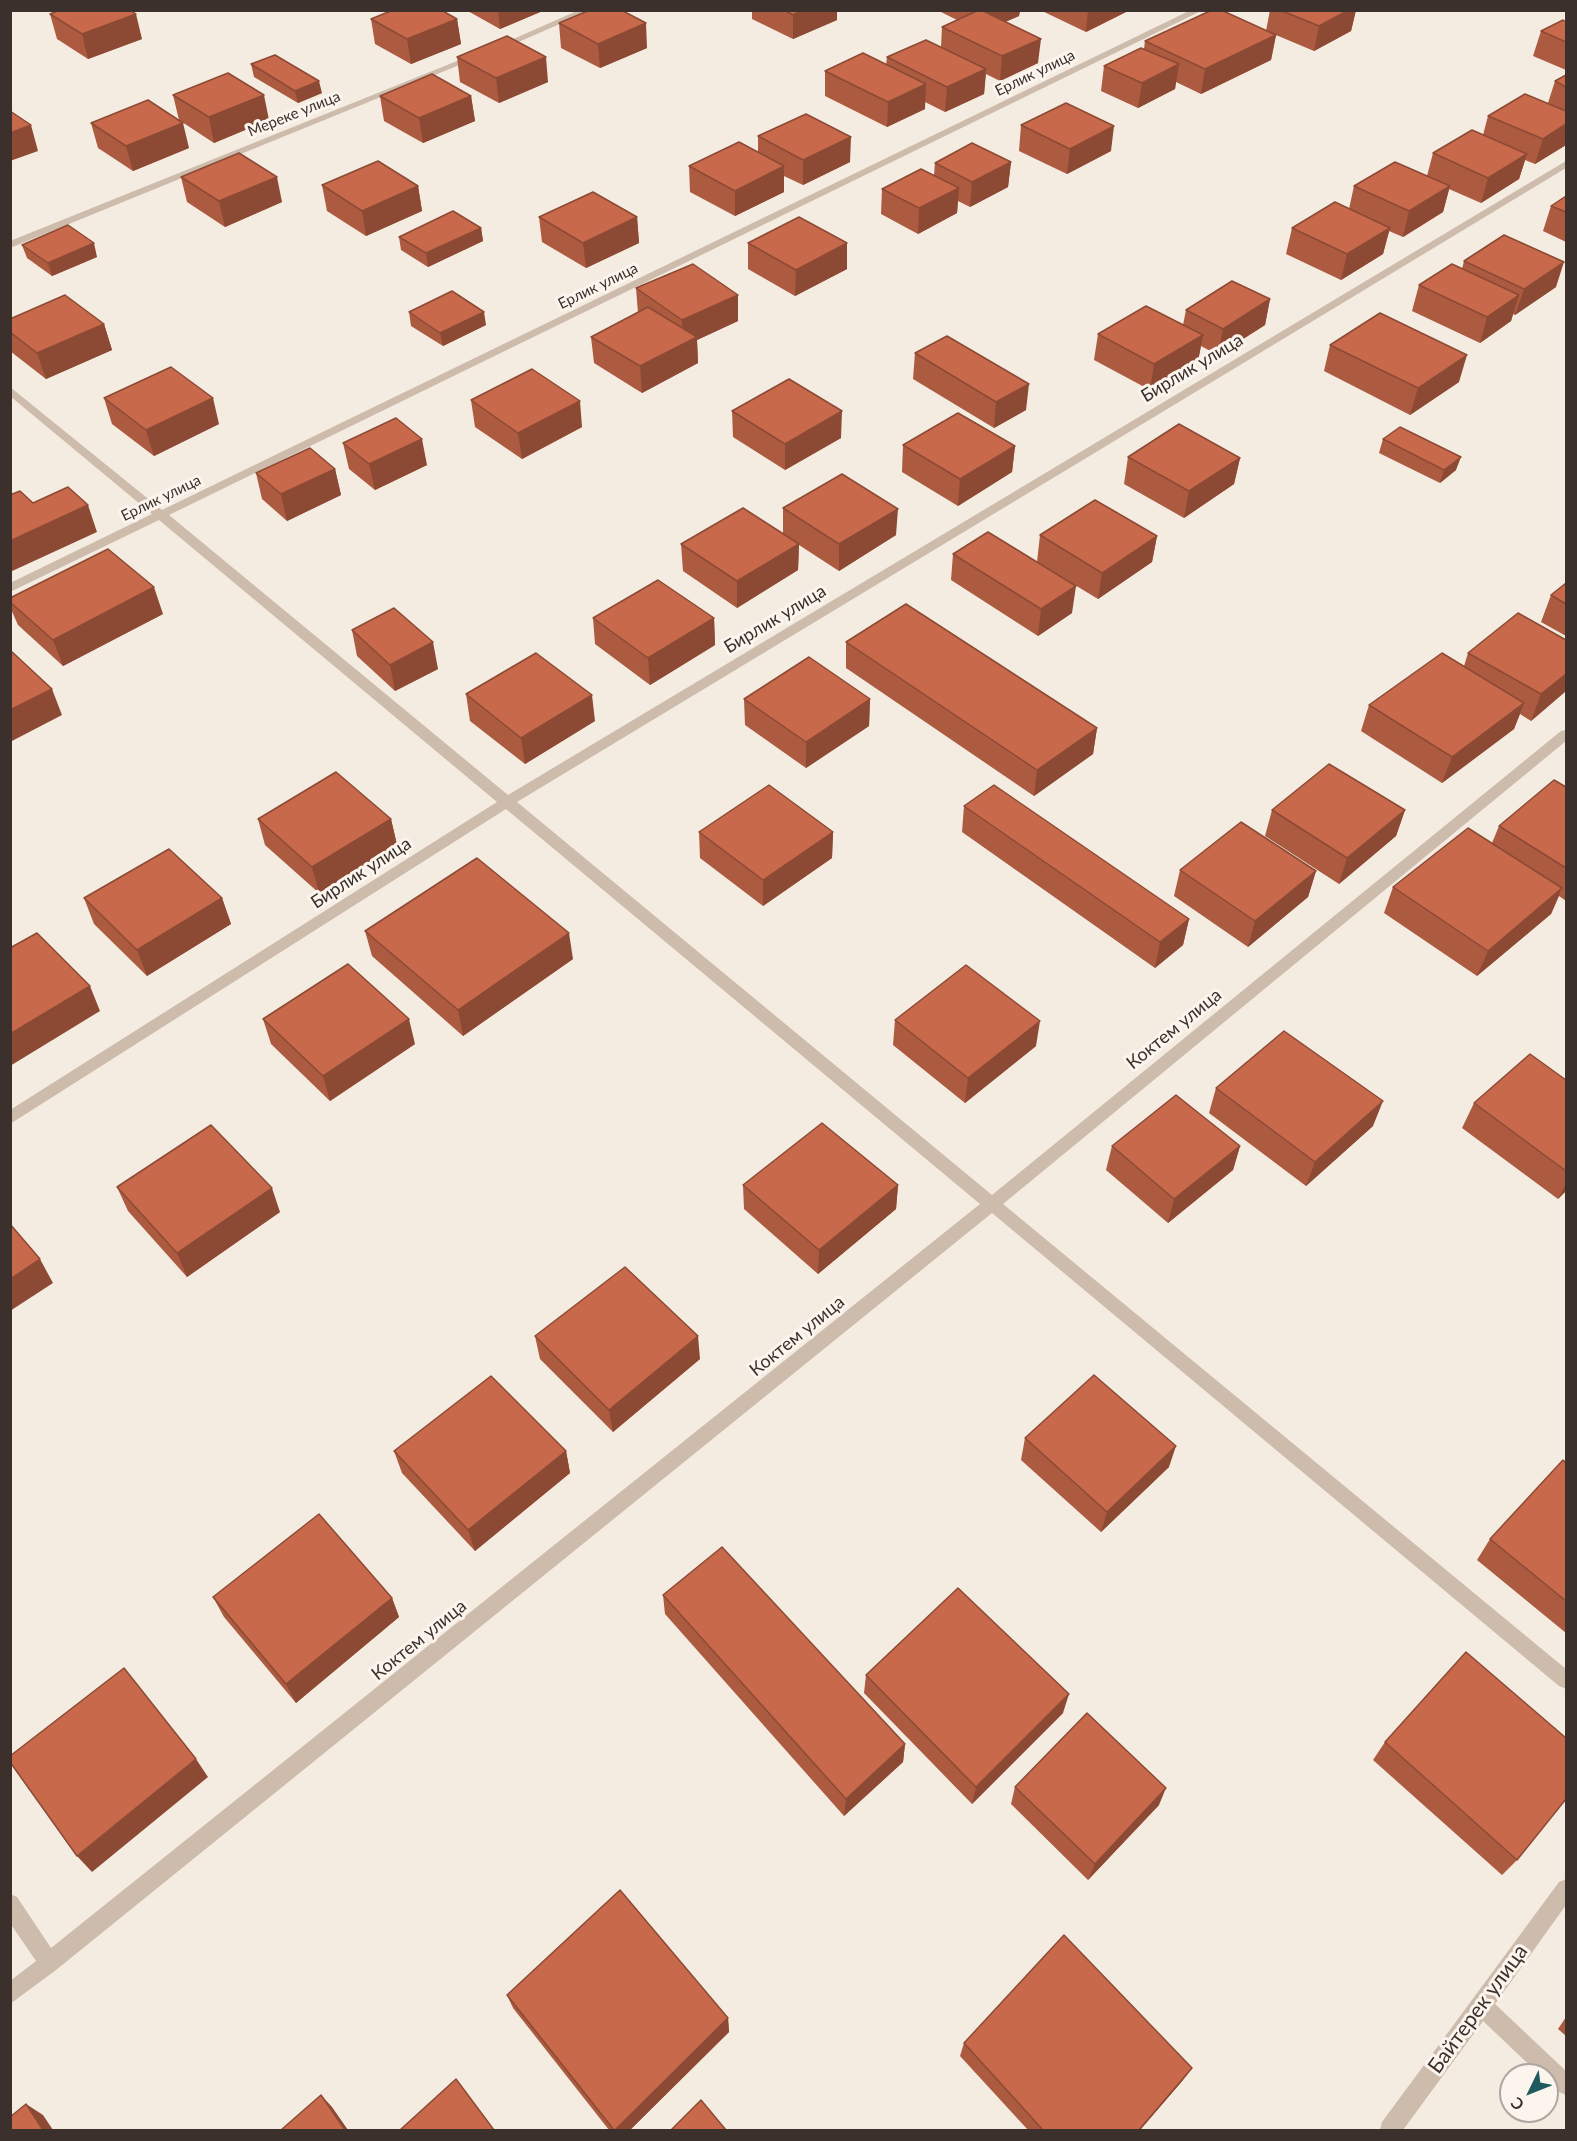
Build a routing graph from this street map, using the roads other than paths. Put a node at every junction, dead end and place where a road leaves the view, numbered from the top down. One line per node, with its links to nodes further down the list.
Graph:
1 (588, 10): 4 (street, Мереке улица)
2 (1199, 10): 6 (street, Ерлик улица)
3 (1566, 164): 9 (street, Бирлик улица)
4 (10, 245)
5 (10, 390): 6 (street)
6 (162, 515): 7 (street, Ерлик улица); 9 (street)
7 (10, 588)
8 (1566, 734): 11 (street, Коктем улица)
9 (507, 802): 10 (street, Бирлик улица); 11 (street)
10 (10, 1118)
11 (992, 1204): 12 (street); 15 (street, Коктем улица)
12 (1566, 1680)
13 (1566, 1889): 17 (street, Байтерек улица)
14 (10, 1904): 15 (street)
15 (49, 1963): 16 (street, Коктем улица)
16 (10, 1994)
17 (1481, 2005): 18 (street); 19 (street, Байтерек улица)
18 (1566, 2085)
19 (1390, 2130)

